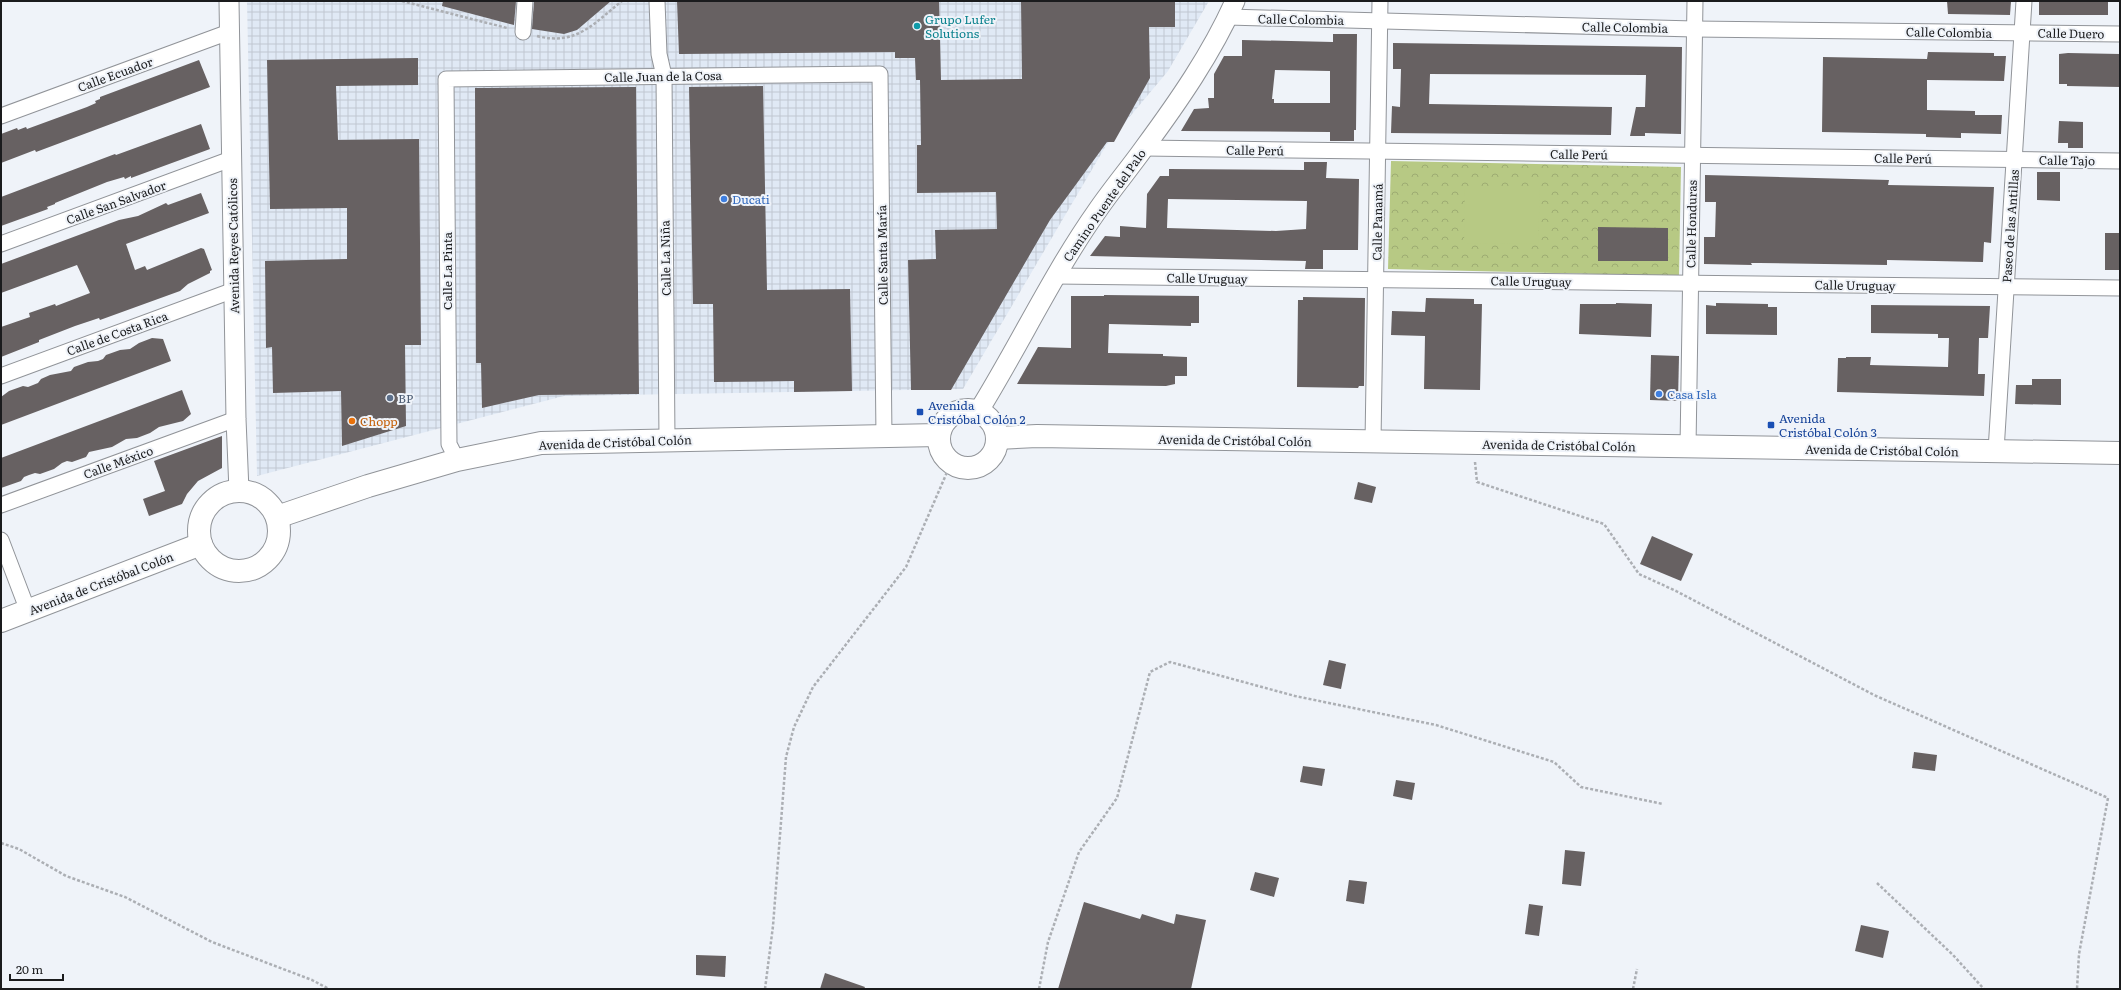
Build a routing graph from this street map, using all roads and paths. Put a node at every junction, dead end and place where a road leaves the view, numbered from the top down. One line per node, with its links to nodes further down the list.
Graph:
1 (229, 1): 10 (street, Avenida Reyes Católicos)
2 (525, 1): 11 (street)
3 (657, 1): 15 (street, Calle La Niña)
4 (1380, 1): 8 (street, Calle Panamá)
5 (1695, 1): 9 (street, Calle Honduras)
6 (2024, 1): 12 (street, Paseo de las Antillas)
7 (1232, 9): 8 (street, Calle Colombia); 18 (street, Camino Puente del Palo)
8 (1380, 21): 9 (street, Calle Colombia); 19 (street, Calle Panamá)
9 (1694, 29): 12 (street, Calle Colombia); 20 (street, Calle Honduras)
10 (229, 32): 17 (street, Calle Ecuador); 21 (street, Avenida Reyes Católicos)
11 (523, 32)
12 (2022, 33): 13 (street, Calle Duero); 22 (street, Paseo de las Antillas)
13 (2120, 34)
14 (880, 74): 15 (street, Calle Juan de la Cosa); 35 (street, Calle Santa María)
15 (664, 76): 16 (street, Calle Juan de la Cosa); 37 (street, Calle La Niña)
16 (446, 79): 43 (street, Calle La Pinta)
17 (1, 116)
18 (1144, 148): 19 (street, Calle Perú); 25 (street, Camino Puente del Palo)
19 (1378, 151): 20 (street, Calle Perú); 26 (street, Calle Panamá)
20 (1692, 155): 22 (street, Calle Perú); 27 (street, Calle Honduras)
21 (231, 159): 24 (street, Calle San Salvador); 30 (street, Avenida Reyes Católicos)
22 (2014, 160): 23 (street, Calle Tajo); 28 (street, Paseo de las Antillas)
23 (2120, 161)
24 (1, 244)
25 (1055, 276): 26 (street, Calle Uruguay); 32 (street, Camino Puente del Palo)
26 (1376, 280): 27 (street, Calle Uruguay); 38 (street, Calle Panamá)
27 (1690, 283): 28 (street, Calle Uruguay); 40 (street, Calle Honduras)
28 (2006, 287): 29 (street, Calle Uruguay); 41 (street, Paseo de las Antillas)
29 (2120, 288)
30 (234, 290): 31 (street, Calle de Costa Rica); 33 (street, Avenida Reyes Católicos)
31 (1, 376)
32 (978, 412): 34 (main road); 36 (main road)
33 (236, 419): 45 (street, Avenida Reyes Católicos); 46 (street, Calle México)
34 (939, 435): 35 (main road, Avenida de Cristóbal Colón); 44 (main road)
35 (884, 436): 37 (main road, Avenida de Cristóbal Colón)
36 (997, 438): 38 (main road, Avenida de Cristóbal Colón); 44 (main road)
37 (667, 440): 43 (main road, Avenida de Cristóbal Colón)
38 (1373, 442): 39 (main road, Avenida de Cristóbal Colón)
39 (1473, 444): 40 (main road, Avenida de Cristóbal Colón); 61 (path)
40 (1688, 447): 41 (main road, Avenida de Cristóbal Colón)
41 (1996, 452): 42 (main road, Avenida de Cristóbal Colón)
42 (2120, 453)
43 (457, 460): 47 (main road, Avenida de Cristóbal Colón)
44 (951, 463): 57 (path)
45 (239, 491): 47 (main road); 49 (main road)
46 (1, 505)
47 (277, 517): 49 (main road)
48 (1, 540): 50 (street)
49 (201, 544): 50 (main road, Avenida de Cristóbal Colón)
50 (28, 612): 51 (main road, Avenida de Cristóbal Colón)
51 (1, 621)
52 (1663, 804): 58 (path)
53 (1, 843): 56 (path)
54 (1877, 883): 60 (path)
55 (1637, 968): 59 (path)
56 (329, 989)
57 (765, 989)
58 (1039, 989)
59 (1633, 989)
60 (1984, 989)
61 (2076, 989)

